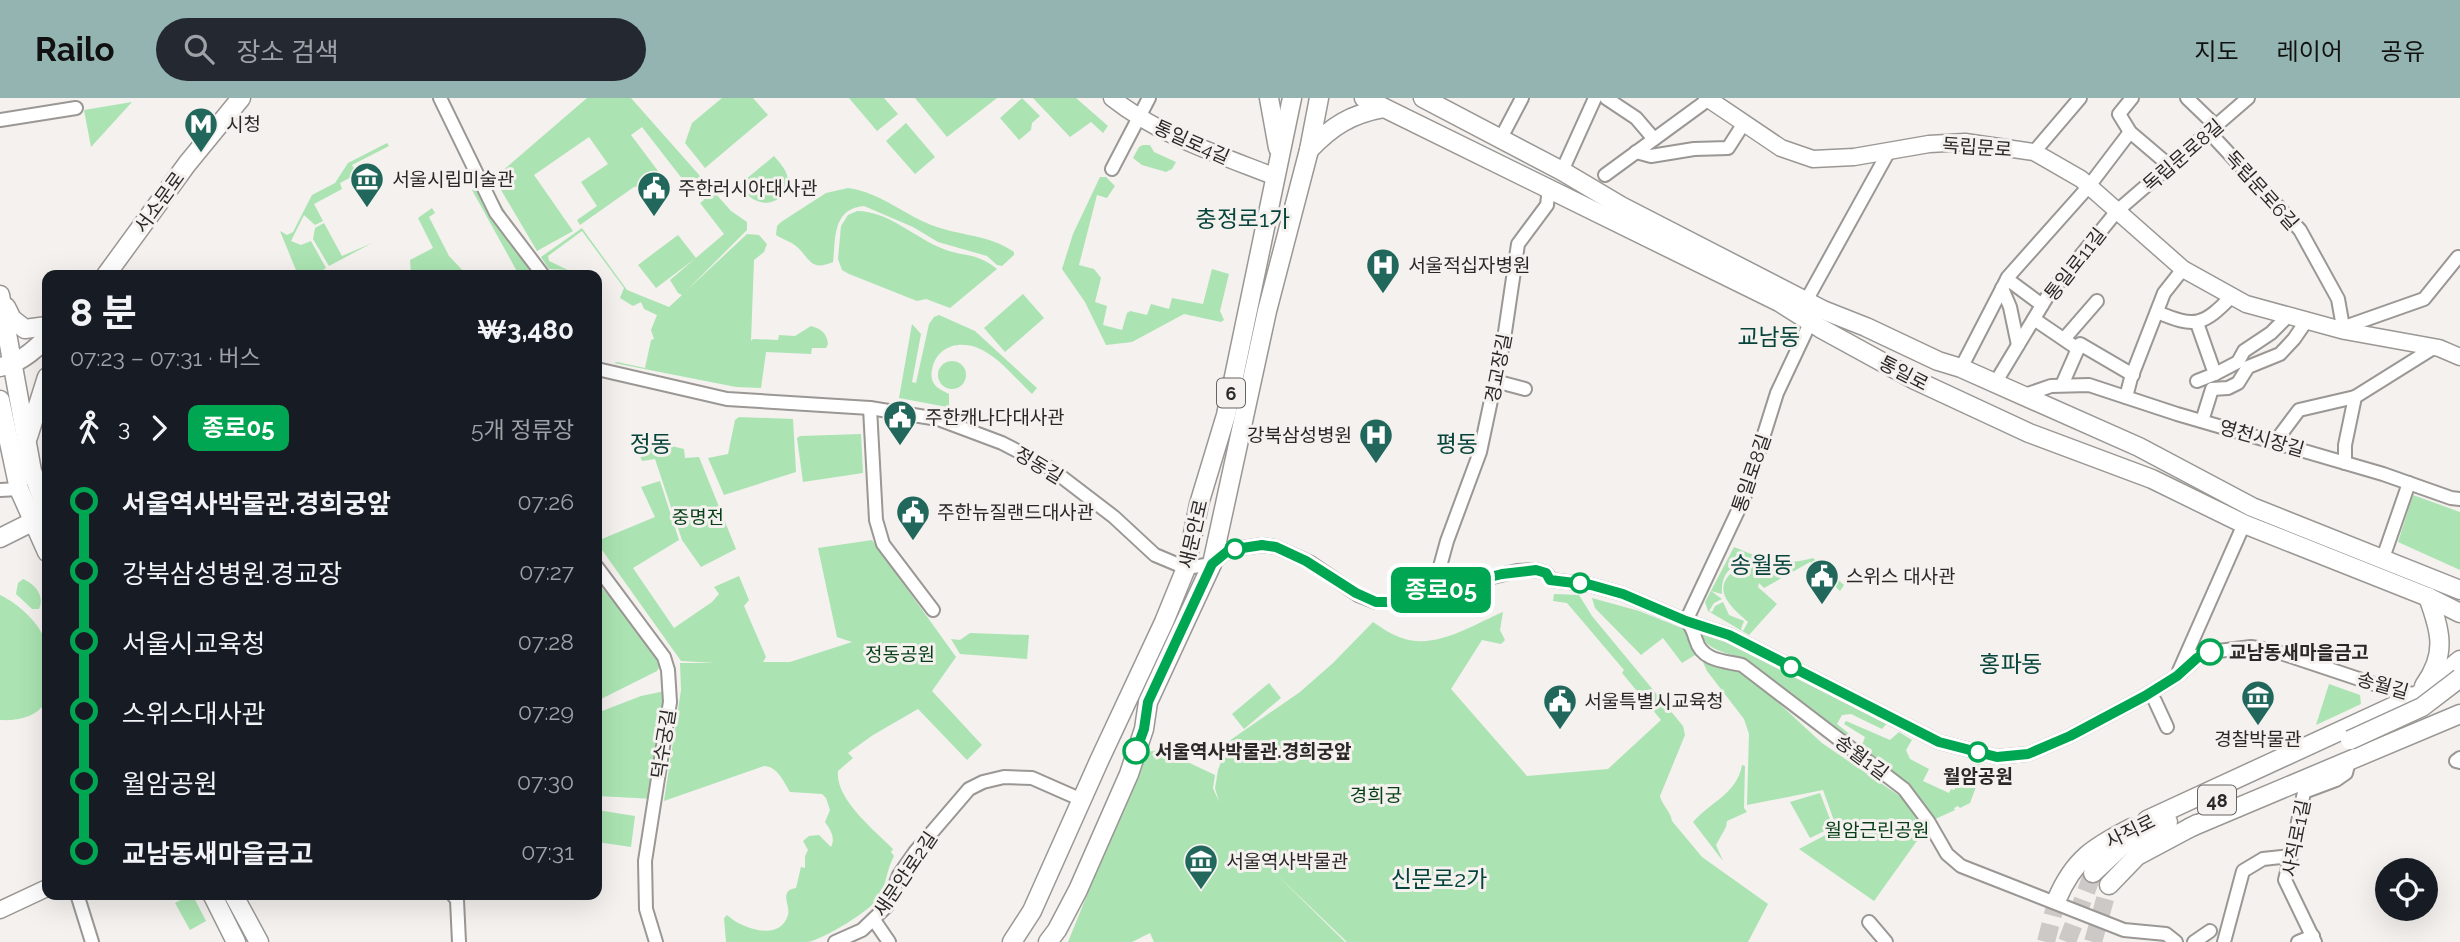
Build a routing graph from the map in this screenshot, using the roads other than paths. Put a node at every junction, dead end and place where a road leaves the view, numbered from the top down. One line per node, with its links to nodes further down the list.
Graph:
1 (242, 98): 42 (main road, 서소문로)
2 (440, 98): 43 (street)
3 (1112, 98): 20 (main road, 통일로4길)
4 (1149, 98): 20 (street)
5 (1269, 98): 31 (main road)
6 (1292, 98): 31 (main road, 새문안로 / 6)
7 (1319, 98): 27 (main road, 새문안로 / 6)
8 (1364, 98): 19 (main road, 통일로)
9 (1522, 98): 25 (street)
10 (1595, 98): 34 (street)
11 (1606, 98): 26 (street)
12 (1708, 98): 22 (main road, 독립문로); 26 (street)
13 (2080, 98): 30 (street)
14 (2133, 98): 24 (street)
15 (2187, 98): 23 (street, 독립문로6길)
16 (2248, 98): 23 (street, 독립문로8길)
17 (1430, 100): 25 (main road, 통일로)
18 (76, 108): 21 (street)
19 (1384, 108): 27 (main road); 38 (main road, 통일로)
20 (1141, 118): 33 (street); 36 (main road, 통일로4길)
21 (0, 120)
22 (1744, 123): 28 (main road, 독립문로); 29 (street)
23 (2212, 129): 32 (street, 독립문로8길); 57 (street, 독립문로6길)
24 (2130, 132): 32 (street); 37 (street)
25 (1501, 138): 34 (main road, 통일로)
26 (1654, 139): 29 (street)
27 (1309, 150): 94 (main road, 새문안로 / 6)
28 (1889, 151): 30 (main road, 독립문로); 47 (street)
29 (1636, 152): 35 (street)
30 (2034, 152): 37 (main road, 독립문로)
31 (1280, 158): 36 (main road, 새문안로 / 6)
32 (2170, 166): 39 (street, 독립문로8길)
33 (1112, 169)
34 (1562, 171): 47 (main road, 통일로)
35 (1605, 175)
36 (1276, 177): 95 (main road, 새문안로 / 6)
37 (2089, 186): 39 (main road, 독립문로); 44 (street)
38 (1549, 188): 54 (main road, 통일로); 69 (street, 경교장길)
39 (2117, 211): 41 (main road, 독립문로); 49 (street, 통일로11길)
40 (2458, 257): 57 (street)
41 (2183, 269): 46 (main road, 독립문로); 50 (street)
42 (110, 270)
43 (539, 270)
44 (2004, 284): 49 (street); 60 (street); 65 (street)
45 (0, 294): 56 (main road); 64 (main road)
46 (2232, 296): 51 (main road, 독립문로); 55 (street)
47 (1806, 301): 65 (main road, 통일로)
48 (2097, 301): 58 (street, 통일로11길)
49 (2042, 305): 52 (street, 통일로11길)
50 (2157, 312): 55 (street); 67 (street)
51 (2289, 315): 53 (main road, 독립문로); 68 (street)
52 (2034, 319): 58 (street, 통일로11길); 60 (street, 통일로11길)
53 (2307, 320): 57 (main road, 독립문로); 68 (street)
54 (1810, 323): 91 (main road, 통일로); 102 (street, 통일로8길)
55 (2197, 323): 68 (street)
56 (42, 327)
57 (2341, 328): 61 (main road, 독립문로)
58 (2064, 339): 62 (street, 통일로11길)
59 (42, 343): 64 (main road)
60 (2018, 345): 70 (street, 통일로11길)
61 (2435, 347): 63 (main road, 독립문로); 76 (street)
62 (2078, 349): 67 (street); 71 (street)
63 (2460, 357)
64 (6, 366): 80 (main road)
65 (1961, 368): 70 (main road, 통일로)
66 (602, 370): 78 (street, 정동길)
67 (2133, 374): 75 (street)
68 (2208, 380): 79 (street)
69 (1495, 382): 72 (street); 98 (street, 경교장길)
70 (1994, 384): 74 (main road, 통일로)
71 (2062, 385): 74 (street, 영천시장길); 75 (street, 영천시장길)
72 (1525, 389)
73 (42, 393): 80 (main road)
74 (2022, 396): 87 (main road, 통일로)
75 (2126, 397): 79 (street, 영천시장길)
76 (2355, 397): 81 (street); 82 (street)
77 (0, 400): 84 (main road)
78 (870, 408): 95 (street, 정동길); 100 (street)
79 (2202, 421): 81 (street, 영천시장길)
80 (27, 440): 88 (main road)
81 (2275, 442): 82 (street, 영천시장길)
82 (2345, 463): 83 (street, 영천시장길)
83 (2409, 483): 86 (street, 영천시장길); 93 (street)
84 (19, 489): 85 (street); 89 (main road)
85 (0, 490)
86 (2460, 499)
87 (2252, 506): 91 (main road); 93 (main road, 통일로)
88 (42, 512)
89 (42, 515)
90 (42, 517): 92 (main road)
91 (2244, 524): 99 (main road, 통일로); 104 (street)
92 (0, 538)
93 (2383, 558): 97 (main road, 통일로)
94 (1212, 564): 95 (street, 송월길); 98 (street, 송월길); 137 (main road, 새문안로 / 6)
95 (1186, 568): 114 (main road, 새문안로 / 6)
96 (602, 574): 133 (street, 덕수궁길)
97 (2460, 590)
98 (1433, 592): 102 (street, 송월길)
99 (2428, 597): 101 (main road, 통일로); 106 (main road)
100 (933, 610)
101 (2460, 613)
102 (1686, 621): 104 (street, 송월길); 139 (street, 송월1길)
103 (2458, 667): 106 (main road); 112 (main road, 48, bridge)
104 (2177, 676): 106 (street, 송월길)
105 (2460, 690): 112 (main road, 48)
106 (2411, 698): 111 (street); 115 (main road)
107 (2155, 701): 110 (street)
108 (2460, 704): 111 (main road)
109 (2460, 714): 111 (main road)
110 (2167, 727)
111 (2420, 730): 112 (main road)
112 (2350, 754): 113 (main road, 사직로 / 48); 116 (main road); 117 (street, 사직로1길)
113 (2234, 797): 115 (main road, 사직로); 116 (main road, 사직로 / 48); 116 (main road, 사직로 / 48)
114 (1082, 800): 125 (street, 새문안로2길); 136 (main road, 새문안로 / 6)
115 (2147, 820): 119 (main road, 사직로)
116 (2189, 828)
117 (2291, 856): 128 (street, 사직로1길); 141 (street)
118 (42, 890): 124 (main road)
119 (2057, 899)
120 (79, 900): 129 (street)
121 (215, 900): 130 (main road)
122 (236, 900): 131 (main road)
123 (457, 900): 132 (street)
124 (0, 910)
125 (874, 920): 134 (street, 새문안로2길); 135 (street)
126 (1869, 922): 138 (street)
127 (2210, 931): 140 (street)
128 (2314, 939): 142 (street, 사직로1길)
129 (92, 942)
130 (236, 942)
131 (259, 942)
132 (459, 942)
133 (656, 942)
134 (835, 942)
135 (889, 942)
136 (1012, 942)
137 (1048, 942)
138 (1886, 942)
139 (2176, 942)
140 (2194, 942)
141 (2224, 942)
142 (2298, 942)

